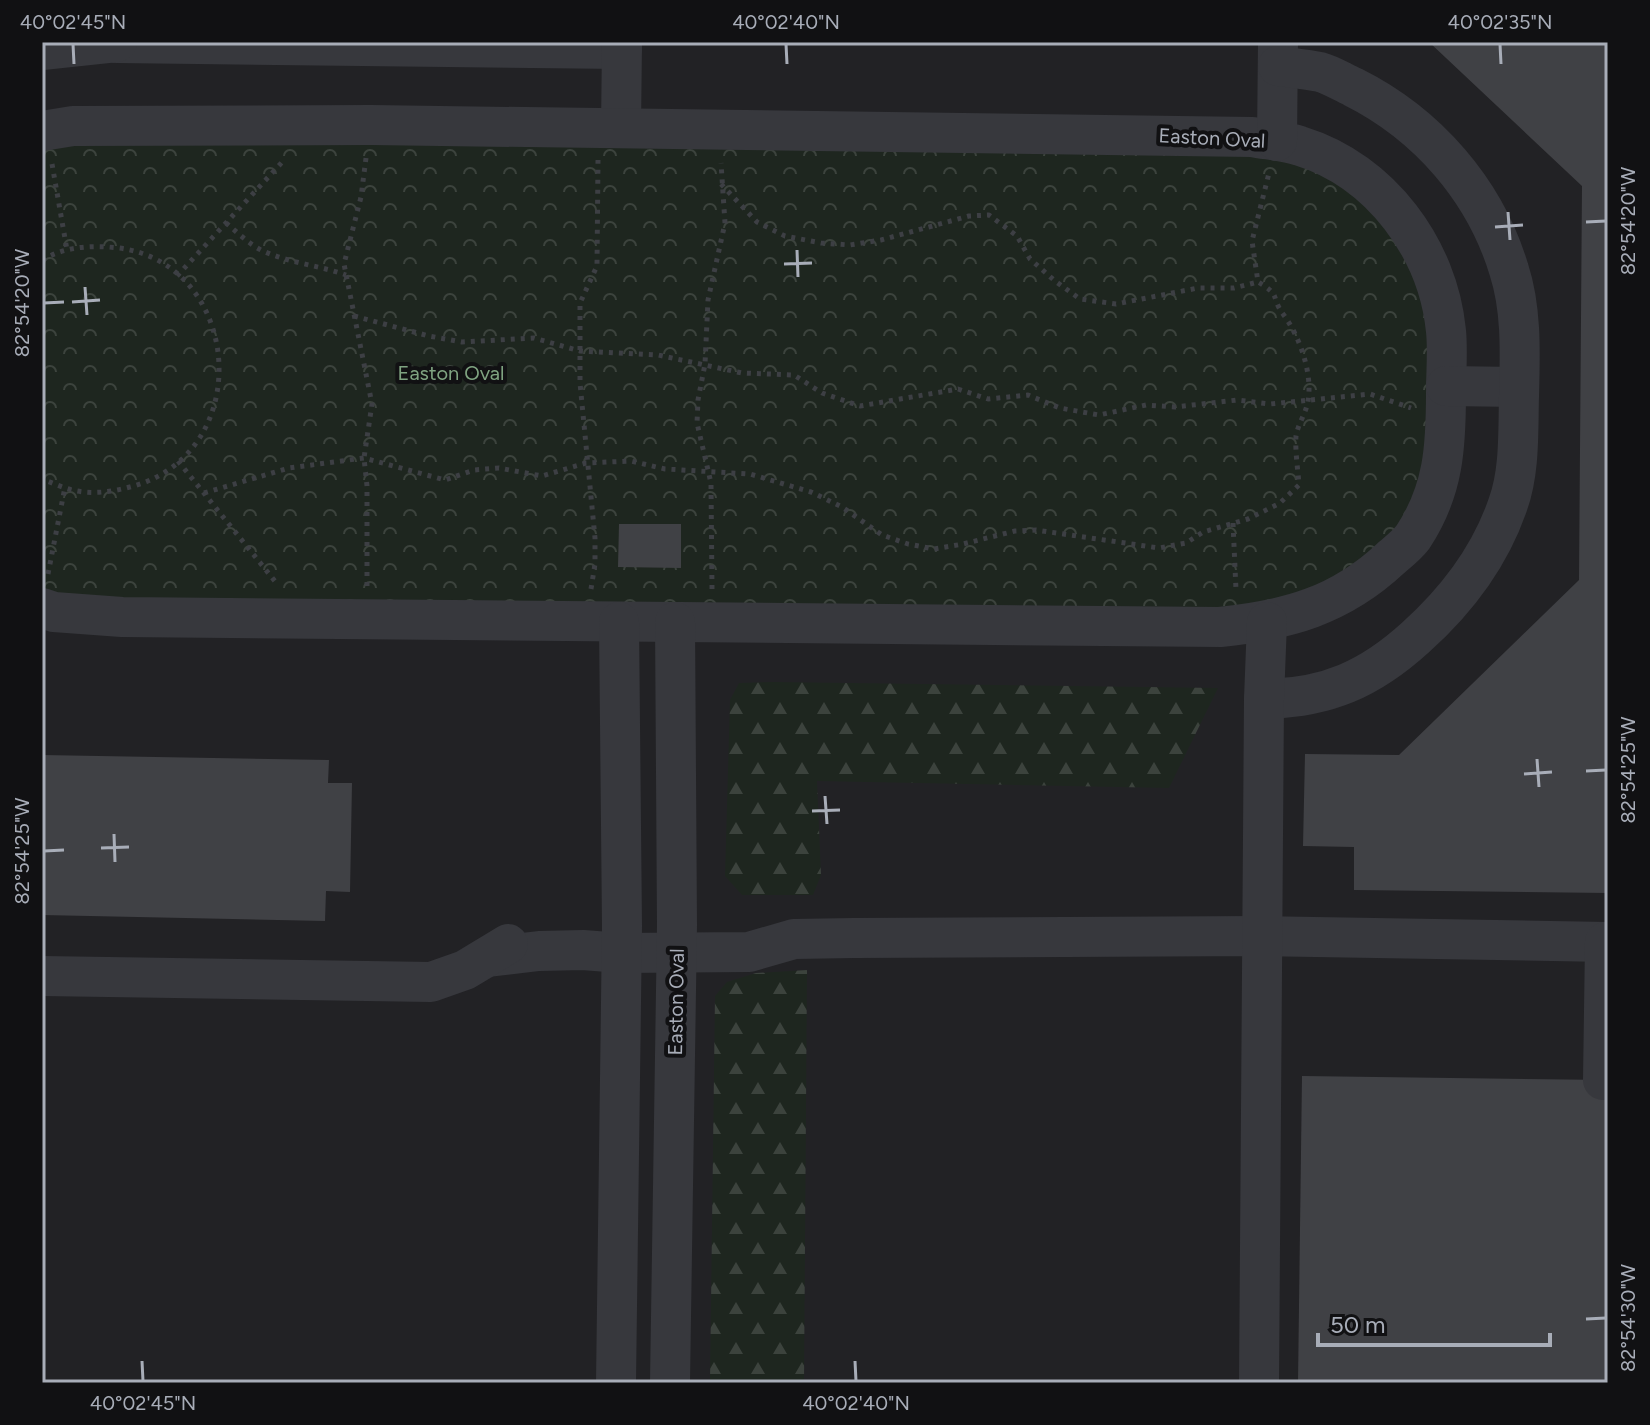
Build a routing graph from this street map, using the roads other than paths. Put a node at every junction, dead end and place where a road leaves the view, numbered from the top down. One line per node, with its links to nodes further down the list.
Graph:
1 (117, 43): 2 (street); 3 (street)
2 (622, 46): 5 (street)
3 (42, 50)
4 (1278, 54): 7 (street); 8 (street)
5 (610, 128): 6 (street, Easton Oval); 7 (street, Easton Oval)
6 (44, 131)
7 (1277, 141): 9 (street, Easton Oval)
8 (1519, 387): 9 (street); 14 (street)
9 (1446, 402): 13 (street, Easton Oval)
10 (45, 592): 11 (street, Easton Oval)
11 (602, 622): 12 (street, Easton Oval); 16 (street)
12 (694, 622): 13 (street, Easton Oval); 17 (street, Easton Oval)
13 (1253, 624): 14 (street)
14 (1264, 699): 15 (street)
15 (1261, 936): 17 (street); 18 (street); 23 (street)
16 (621, 939): 17 (street); 19 (street); 21 (street)
17 (677, 939): 22 (street, Easton Oval)
18 (1607, 942): 20 (street)
19 (42, 976)
20 (1603, 1080)
21 (616, 1383)
22 (670, 1383)
23 (1259, 1383)

